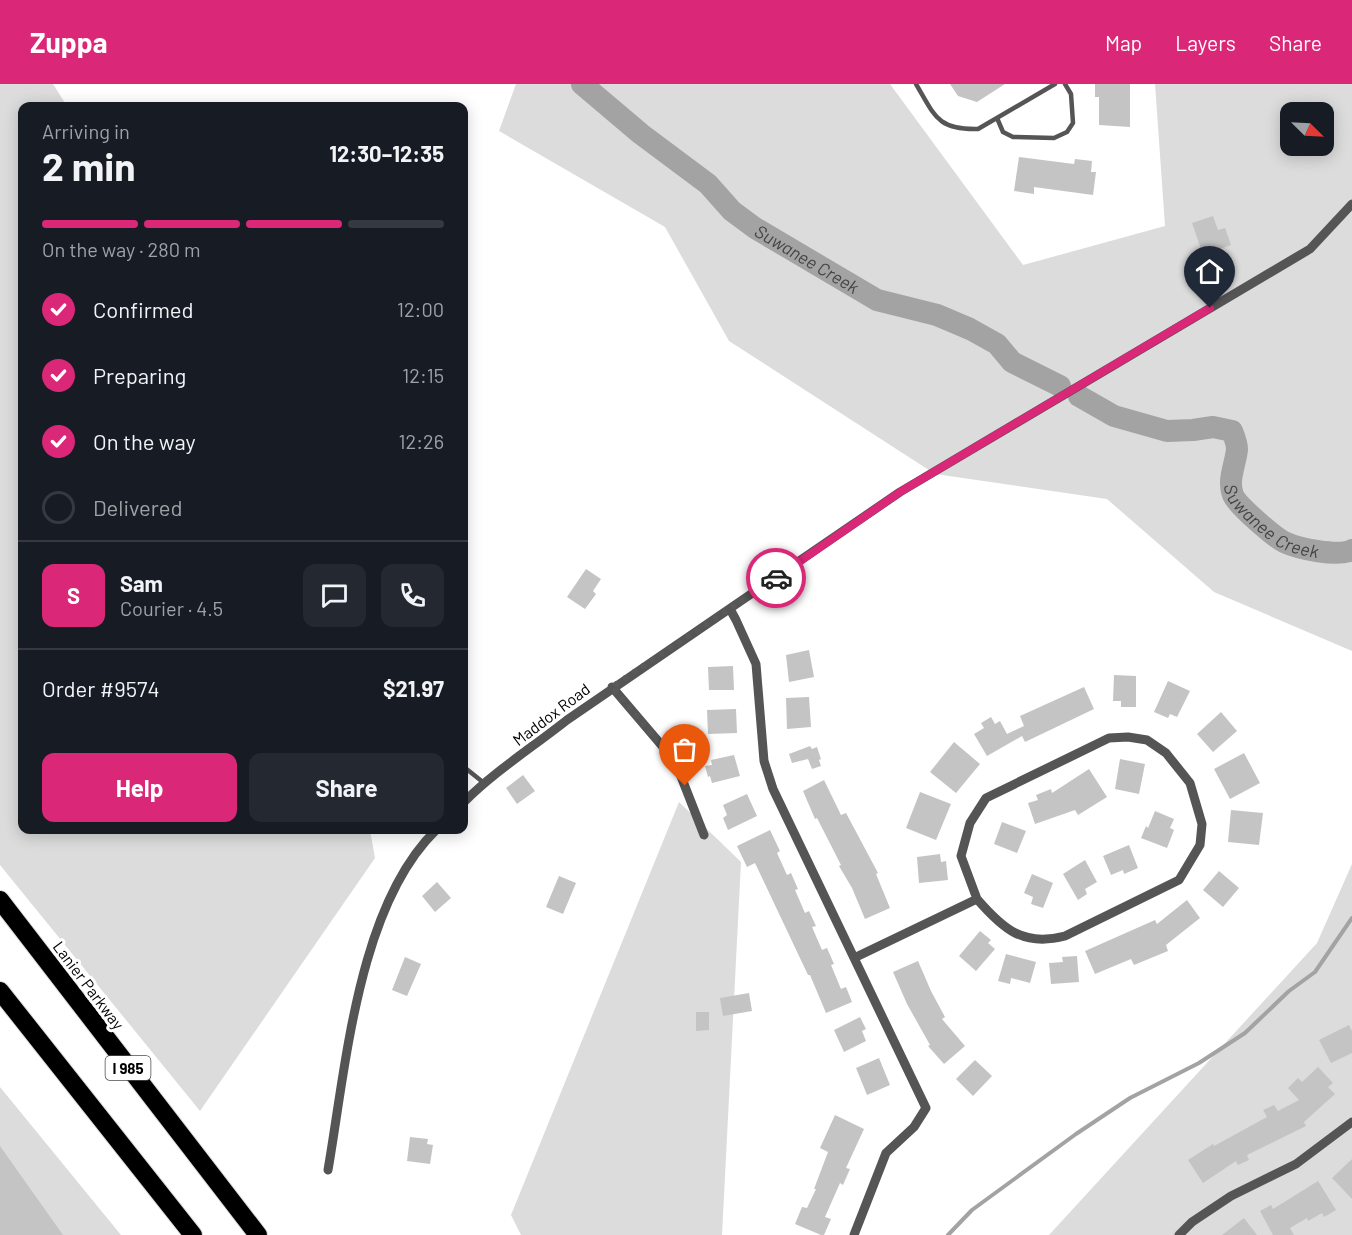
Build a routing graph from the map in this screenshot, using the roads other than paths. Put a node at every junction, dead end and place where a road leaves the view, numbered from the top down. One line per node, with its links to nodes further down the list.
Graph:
1 (916, 84): 4 (lane)
2 (1055, 84): 4 (lane)
3 (1065, 84): 4 (lane)
4 (997, 118)
5 (1352, 204): 6 (street, Maddox Road)
6 (730, 609): 7 (street, Maddox Road); 15 (street)
7 (612, 687): 9 (street, Maddox Road); 12 (street)
8 (468, 770): 9 (lane)
9 (484, 783): 10 (street, Maddox Road)
10 (468, 798)
11 (432, 834): 18 (street)
12 (704, 835)
13 (977, 899): 13 (street); 15 (street)
14 (0, 900): 20 (highway, Lanier Parkway / I 985)
15 (854, 958): 21 (street)
16 (0, 991): 19 (highway)
17 (1352, 1122): 22 (street)
18 (328, 1170)
19 (193, 1235)
20 (258, 1235)
21 (854, 1235)
22 (1179, 1235)

